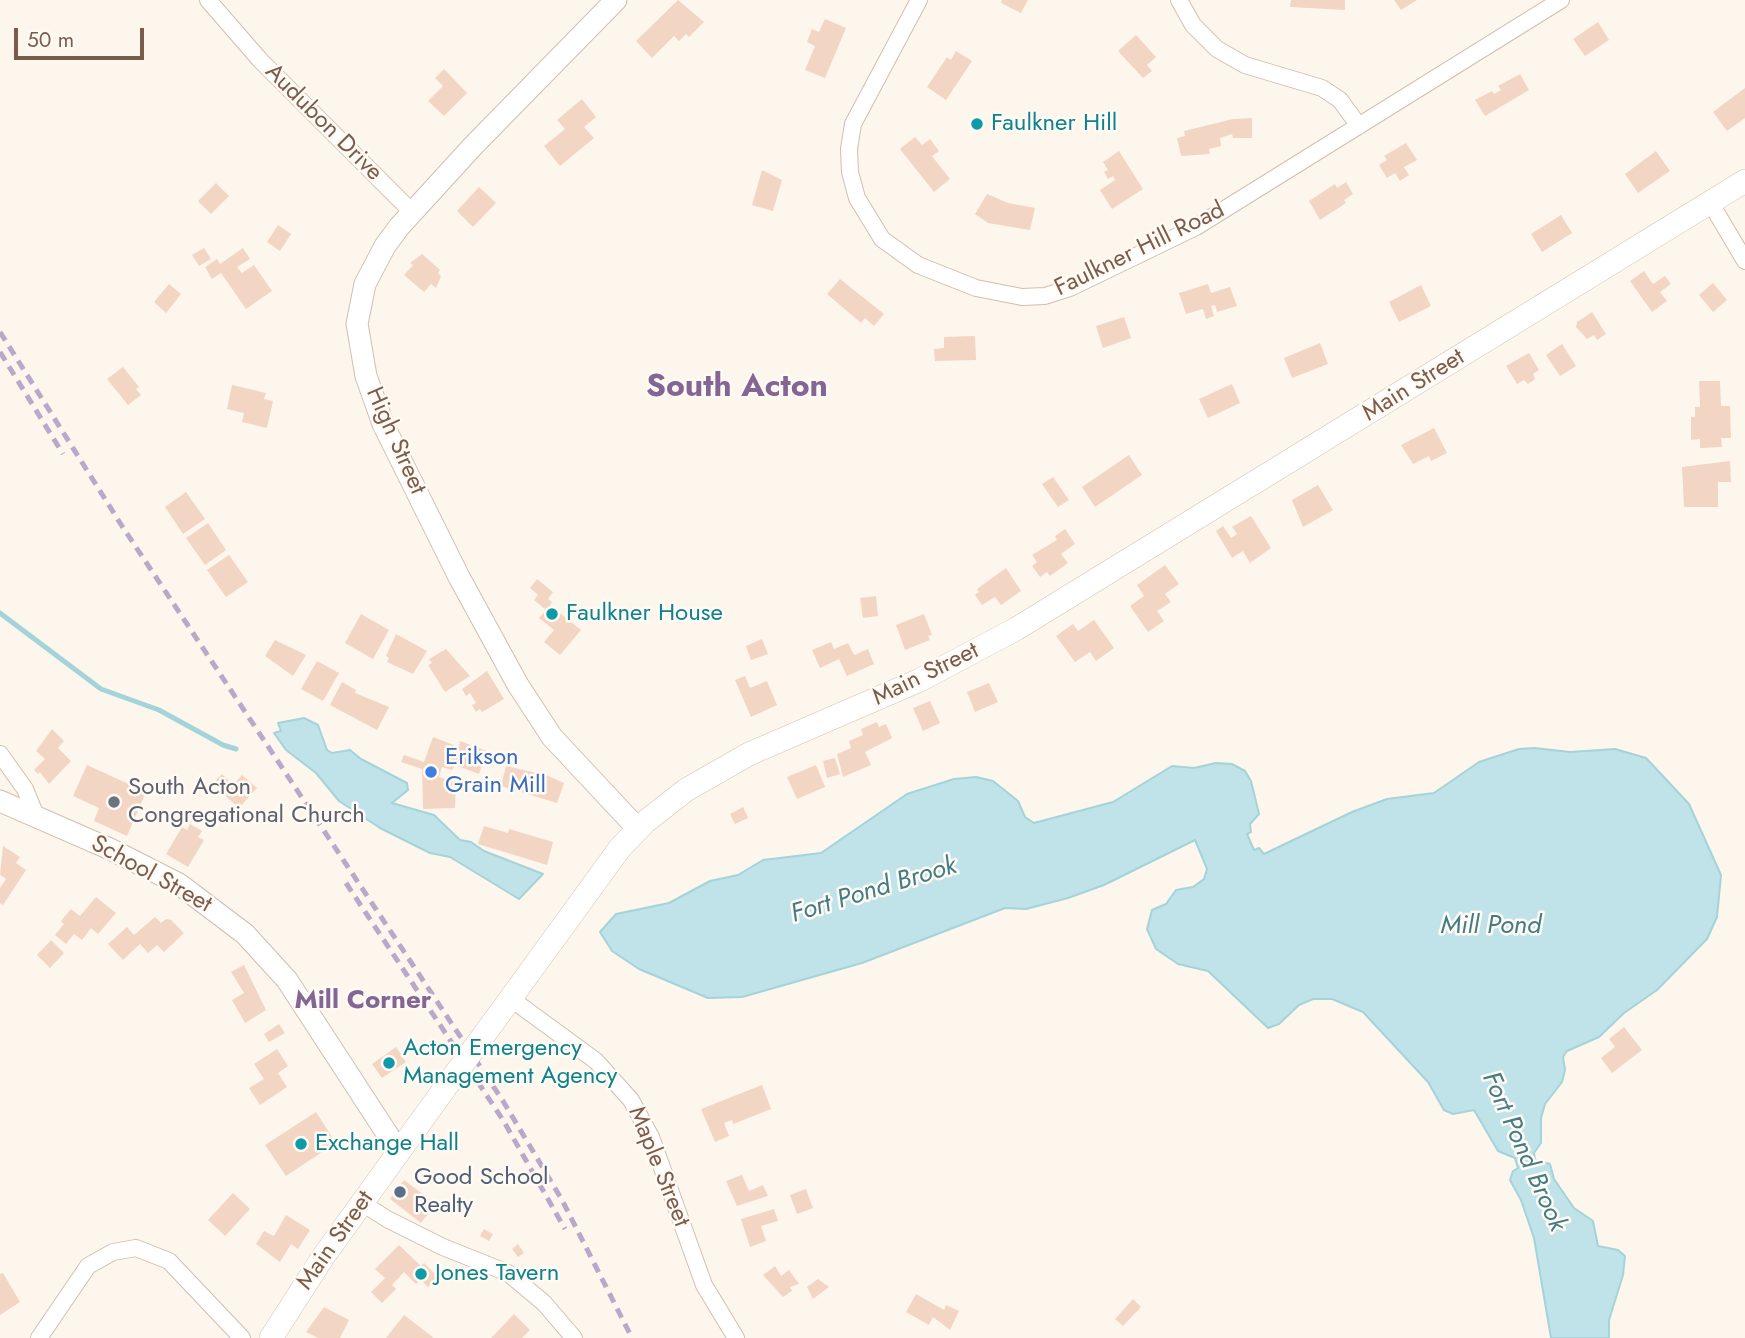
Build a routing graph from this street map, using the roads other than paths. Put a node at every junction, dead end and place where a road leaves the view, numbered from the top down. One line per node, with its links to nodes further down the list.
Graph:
1 (208, 0): 9 (street, Audubon Drive)
2 (616, 0): 9 (street, High Street)
3 (919, 0): 6 (street, Faulkner Hill Road)
4 (1179, 0): 6 (street)
5 (1560, 0): 6 (street, Faulkner Hill Road)
6 (1359, 126)
7 (1745, 181): 8 (main road, Main Street)
8 (1710, 202): 10 (street); 14 (main road, Main Street)
9 (412, 212): 14 (street, High Street)
10 (1745, 261)
11 (0, 754): 13 (street)
12 (0, 801): 13 (street, School Street)
13 (36, 816): 16 (street, School Street)
14 (638, 829): 15 (main road, Main Street)
15 (510, 998): 16 (main road, Main Street, bridge); 22 (street, Maple Street)
16 (399, 1152): 17 (main road, Main Street)
17 (362, 1203): 20 (main road, Main Street); 21 (street)
18 (39, 1338): 19 (street)
19 (242, 1338)
20 (271, 1338)
21 (573, 1338)
22 (736, 1338)

